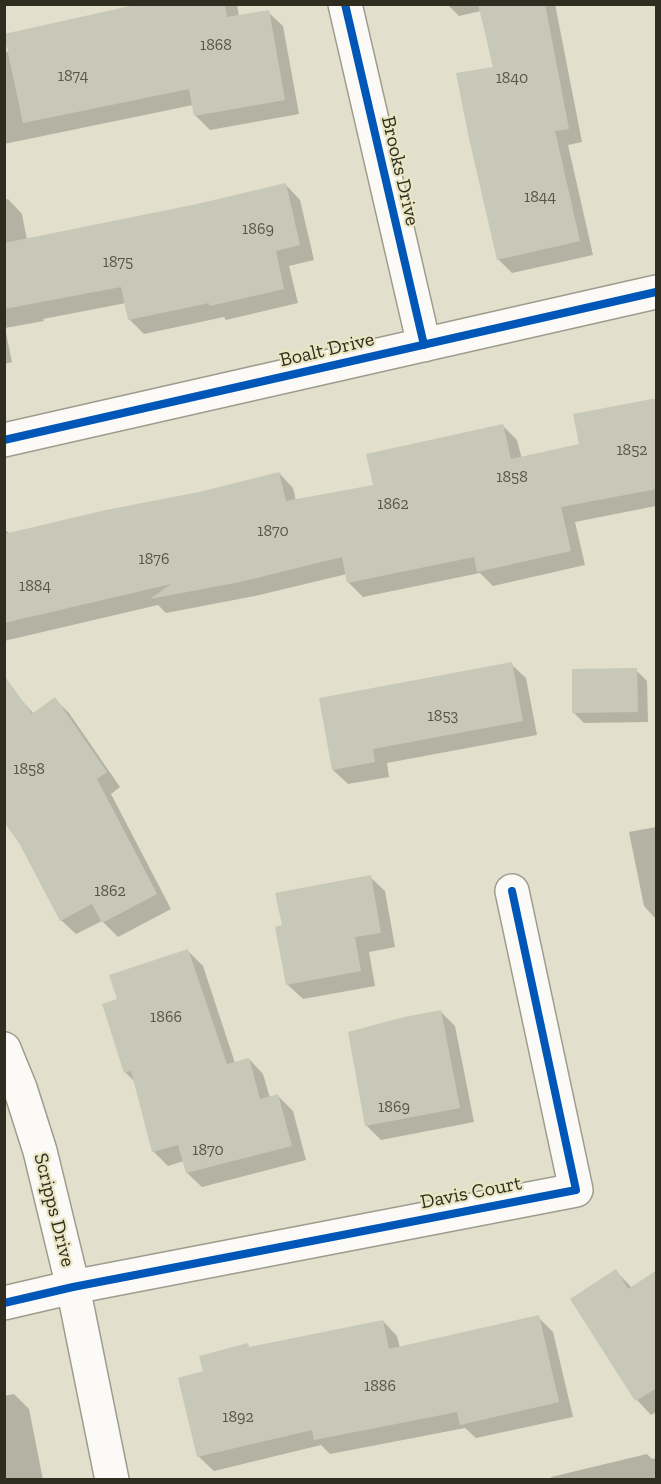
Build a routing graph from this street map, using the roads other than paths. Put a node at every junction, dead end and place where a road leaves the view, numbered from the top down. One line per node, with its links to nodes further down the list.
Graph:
1 (345, 4): 3 (street, Brooks Drive)
2 (657, 292): 3 (street, Boalt Drive)
3 (424, 345): 4 (street, Boalt Drive)
4 (4, 440)
5 (512, 891): 7 (street, Davis Court)
6 (4, 1049): 7 (street, Scripps Drive)
7 (73, 1287): 8 (street); 9 (street, Scripps Drive)
8 (4, 1303)
9 (112, 1479)

